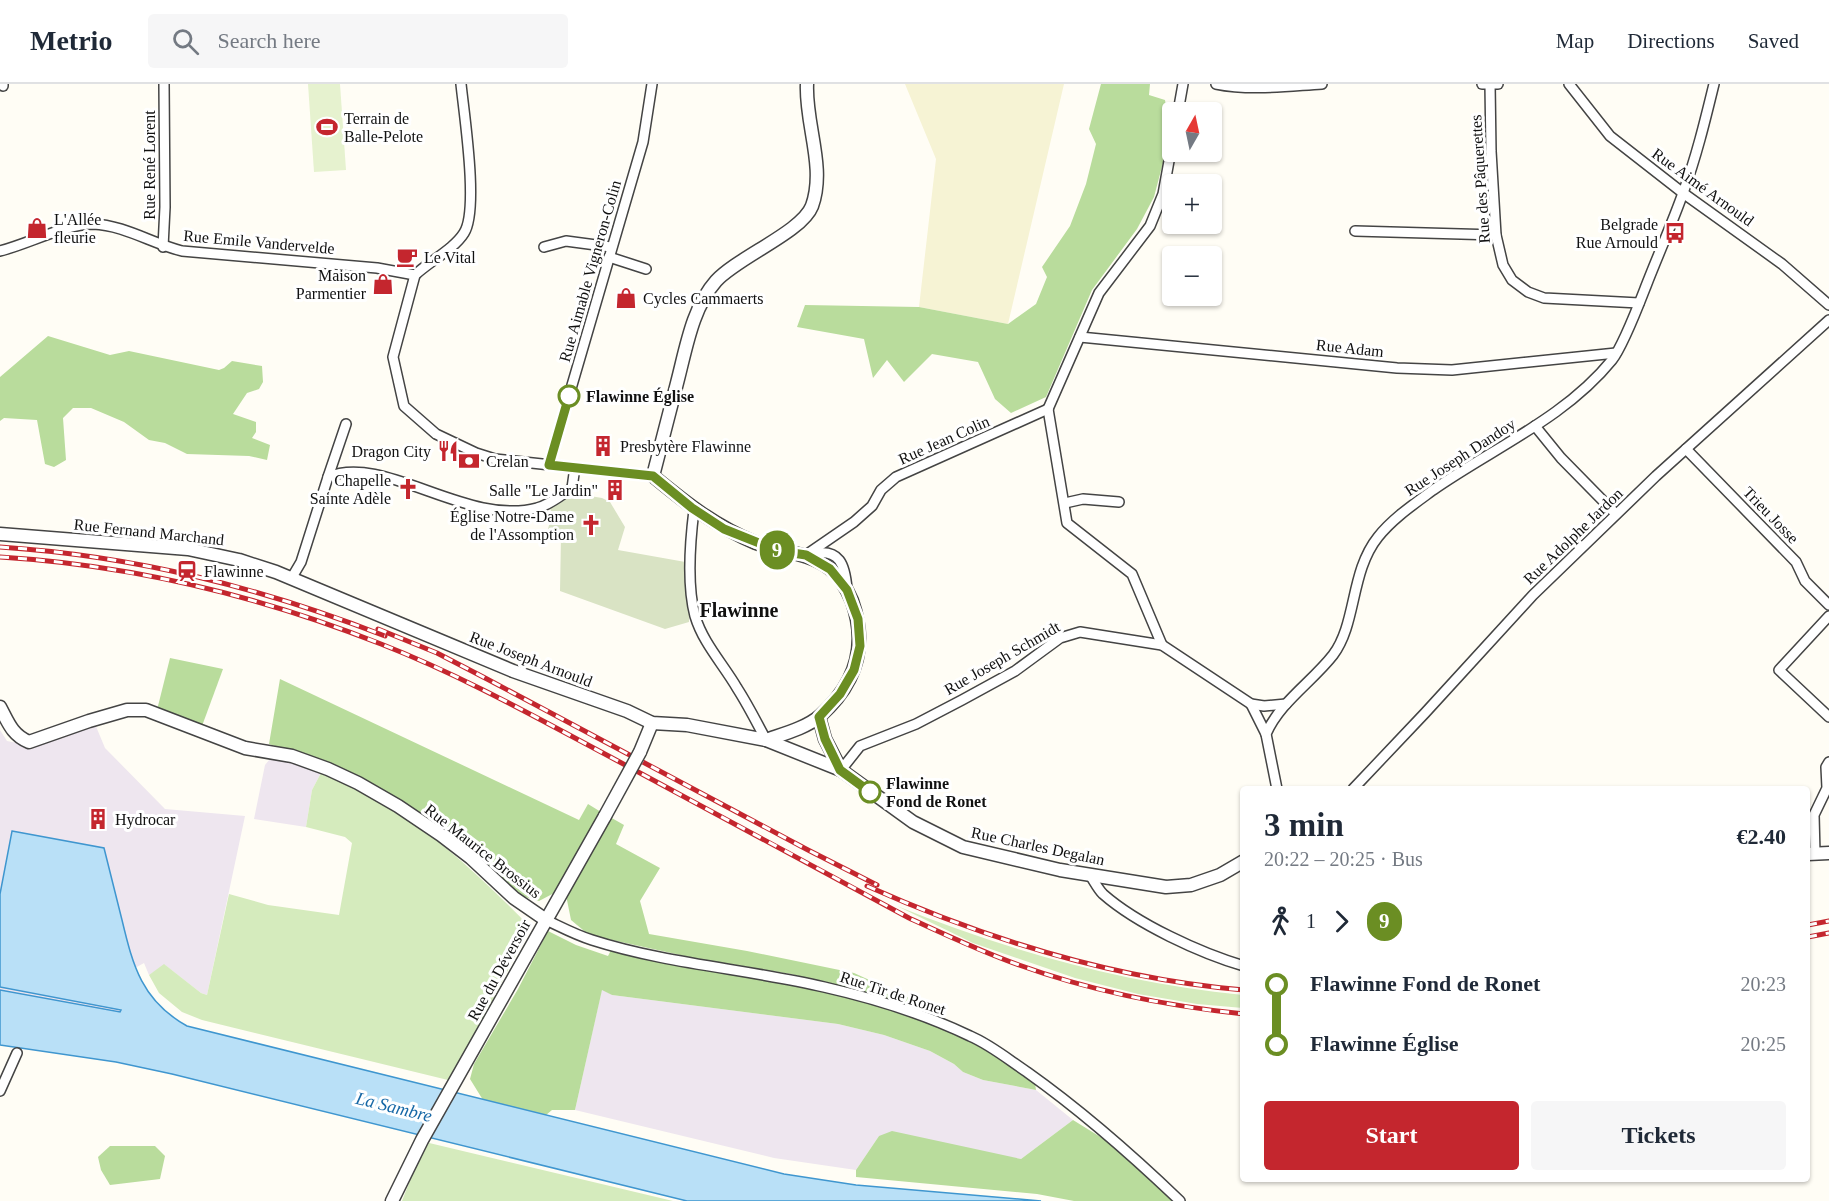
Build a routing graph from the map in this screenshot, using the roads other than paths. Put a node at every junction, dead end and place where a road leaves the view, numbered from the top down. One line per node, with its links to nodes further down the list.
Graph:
1 (164, 84): 18 (street, Rue René Lorent)
2 (461, 84): 23 (street)
3 (652, 84): 21 (street, Rue Aimable Vigneron-Colin)
4 (807, 84): 35 (street)
5 (1183, 84): 13 (street)
6 (1216, 84): 7 (street)
7 (1322, 84)
8 (1482, 84): 9 (street)
9 (1490, 84): 10 (street); 17 (street, Rue des Pâquerettes)
10 (1498, 84)
11 (1569, 84): 15 (street, Rue Aimé Arnould)
12 (1714, 84): 15 (street, Rue Joseph Dandoy)
13 (1180, 102)
14 (1169, 162): 27 (street)
15 (1683, 193): 24 (street, Rue Joseph Dandoy); 25 (street, Rue Aimé Arnould)
16 (1355, 231): 17 (street)
17 (1496, 234): 24 (street, Rue des Pâquerettes)
18 (163, 246): 20 (street, Rue Emile Vandervelde); 23 (street, Rue Emile Vandervelde)
19 (544, 247): 21 (street)
20 (0, 251)
21 (610, 252): 22 (street); 33 (street, Rue Aimable Vigneron-Colin)
22 (646, 269)
23 (415, 275): 33 (street)
24 (1639, 303): 28 (street, Rue Joseph Dandoy)
25 (1829, 305)
26 (1829, 320): 32 (street, Rue Adolphe Jardon)
27 (1080, 337): 28 (street, Rue Adam); 29 (street)
28 (1616, 353): 31 (street, Rue Joseph Dandoy)
29 (1048, 409): 38 (street); 42 (street, Rue Jean Colin)
30 (346, 424): 36 (street)
31 (1535, 426): 40 (street); 48 (street, Rue Joseph Dandoy)
32 (1686, 449): 40 (street, Rue Adolphe Jardon); 44 (street, Trieu Josse)
33 (549, 465): 34 (street)
34 (575, 467): 35 (street); 36 (street)
35 (653, 476): 39 (street)
36 (328, 477): 43 (street)
37 (1119, 502): 38 (street)
38 (1065, 503): 46 (street)
39 (694, 510): 42 (street); 54 (street)
40 (1617, 514): 58 (street, Rue Adolphe Jardon)
41 (0, 534): 43 (street, Rue Fernand Marchand)
42 (806, 555): 50 (street)
43 (291, 579): 52 (street, Rue Joseph Arnould)
44 (1829, 604)
45 (1829, 616): 51 (street)
46 (1162, 645): 47 (street, Rue Joseph Schmidt); 56 (street, Rue Joseph Schmidt)
47 (1251, 704): 48 (street); 53 (street)
48 (1286, 704): 53 (street, Rue Joseph Dandoy)
49 (0, 707): 63 (street, Rue Maurice Brossius)
50 (819, 717): 54 (street); 56 (street, Rue Charles Degalan)
51 (1829, 717)
52 (652, 723): 54 (street, Rue Joseph Arnould); 63 (street, Rue du Déversoir, bridge)
53 (1266, 734): 57 (street)
54 (766, 741): 56 (street, Rue Charles Degalan)
55 (1829, 762): 60 (street)
56 (840, 770): 62 (street, Rue Charles Degalan)
57 (1276, 786)
58 (1356, 786)
59 (1829, 853): 60 (street)
60 (1811, 854)
61 (1240, 863): 62 (street, Rue Charles Degalan)
62 (1090, 875): 64 (street)
63 (546, 920): 67 (street, Rue du Déversoir); 68 (street, Rue Tir de Ronet)
64 (1240, 965)
65 (17, 1053): 66 (street)
66 (0, 1091)
67 (392, 1201)
68 (1180, 1201)

